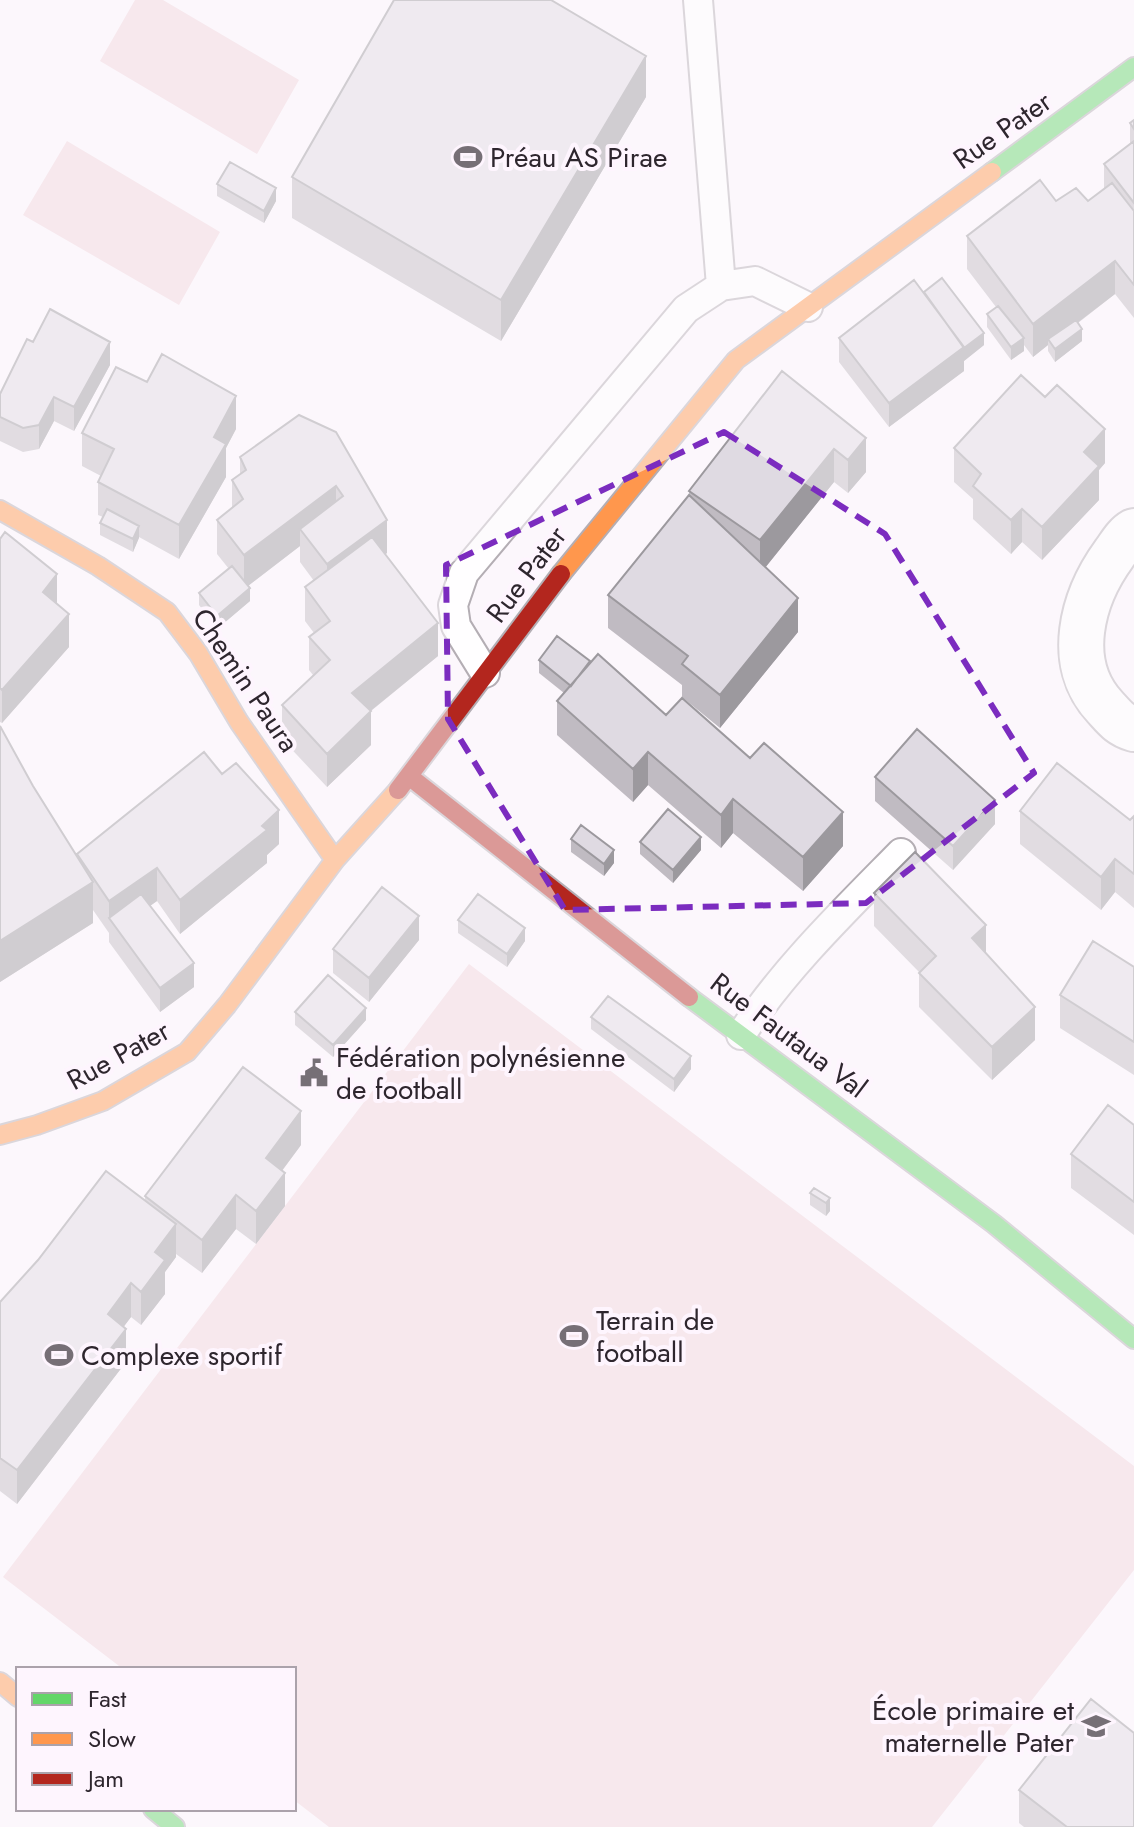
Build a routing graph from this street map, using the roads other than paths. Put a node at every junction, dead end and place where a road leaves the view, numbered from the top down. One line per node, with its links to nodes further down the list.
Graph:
1 (698, 0): 3 (lane)
2 (1134, 67): 4 (street, Rue Pater)
3 (721, 286): 4 (lane); 7 (lane)
4 (808, 307): 7 (street, Rue Pater)
5 (0, 510): 11 (street, Chemin Paura)
6 (1134, 531): 8 (street)
7 (485, 673): 9 (street, Rue Pater)
8 (1134, 729)
9 (410, 777): 11 (street, Rue Pater); 12 (street, Rue Fautaua Val)
10 (901, 853): 12 (lane)
11 (335, 860): 13 (street, Rue Pater)
12 (741, 1035): 14 (street, Rue Fautaua Val)
13 (0, 1135)
14 (1134, 1339)
15 (0, 1682): 16 (street)
16 (16, 1695)
17 (155, 1811): 18 (street)
18 (175, 1827)

